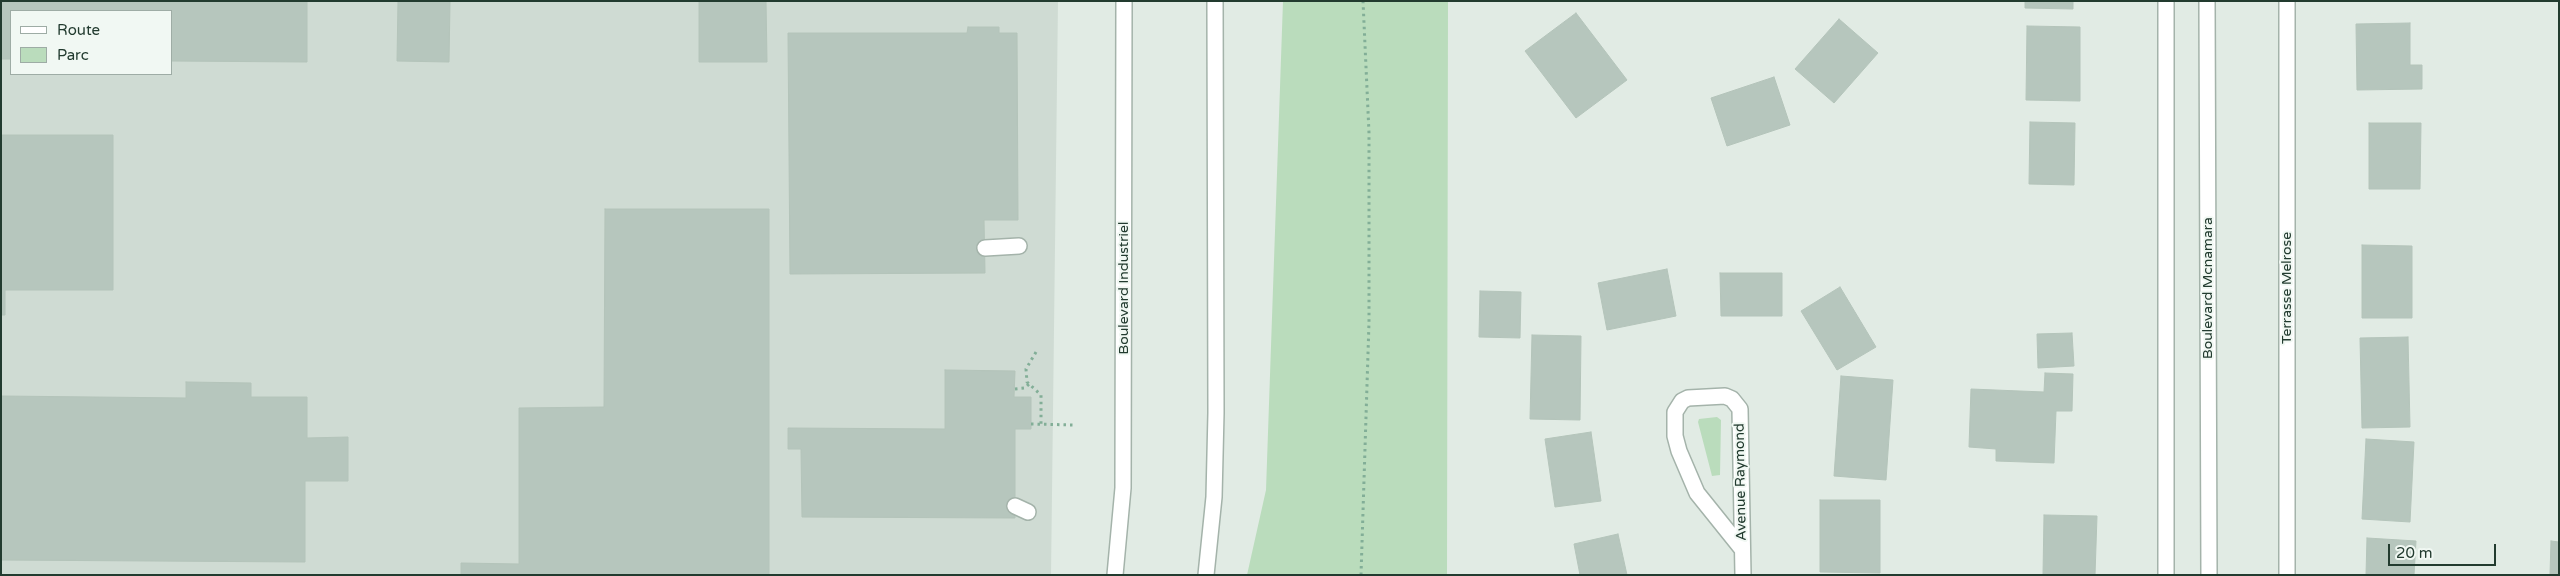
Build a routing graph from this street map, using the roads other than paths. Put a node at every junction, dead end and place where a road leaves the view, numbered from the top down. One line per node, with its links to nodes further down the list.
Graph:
1 (1124, 1): 9 (street, Boulevard Industriel)
2 (1215, 1): 10 (street)
3 (2166, 1): 12 (street)
4 (2207, 1): 13 (street, Boulevard Mcnamara)
5 (2287, 1): 14 (street, Terrasse Melrose)
6 (1019, 246): 7 (street)
7 (985, 248)
8 (1742, 549): 8 (street, Avenue Raymond); 11 (street, Avenue Raymond)
9 (1114, 575)
10 (1206, 575)
11 (1743, 575)
12 (2166, 575)
13 (2209, 575)
14 (2287, 575)

